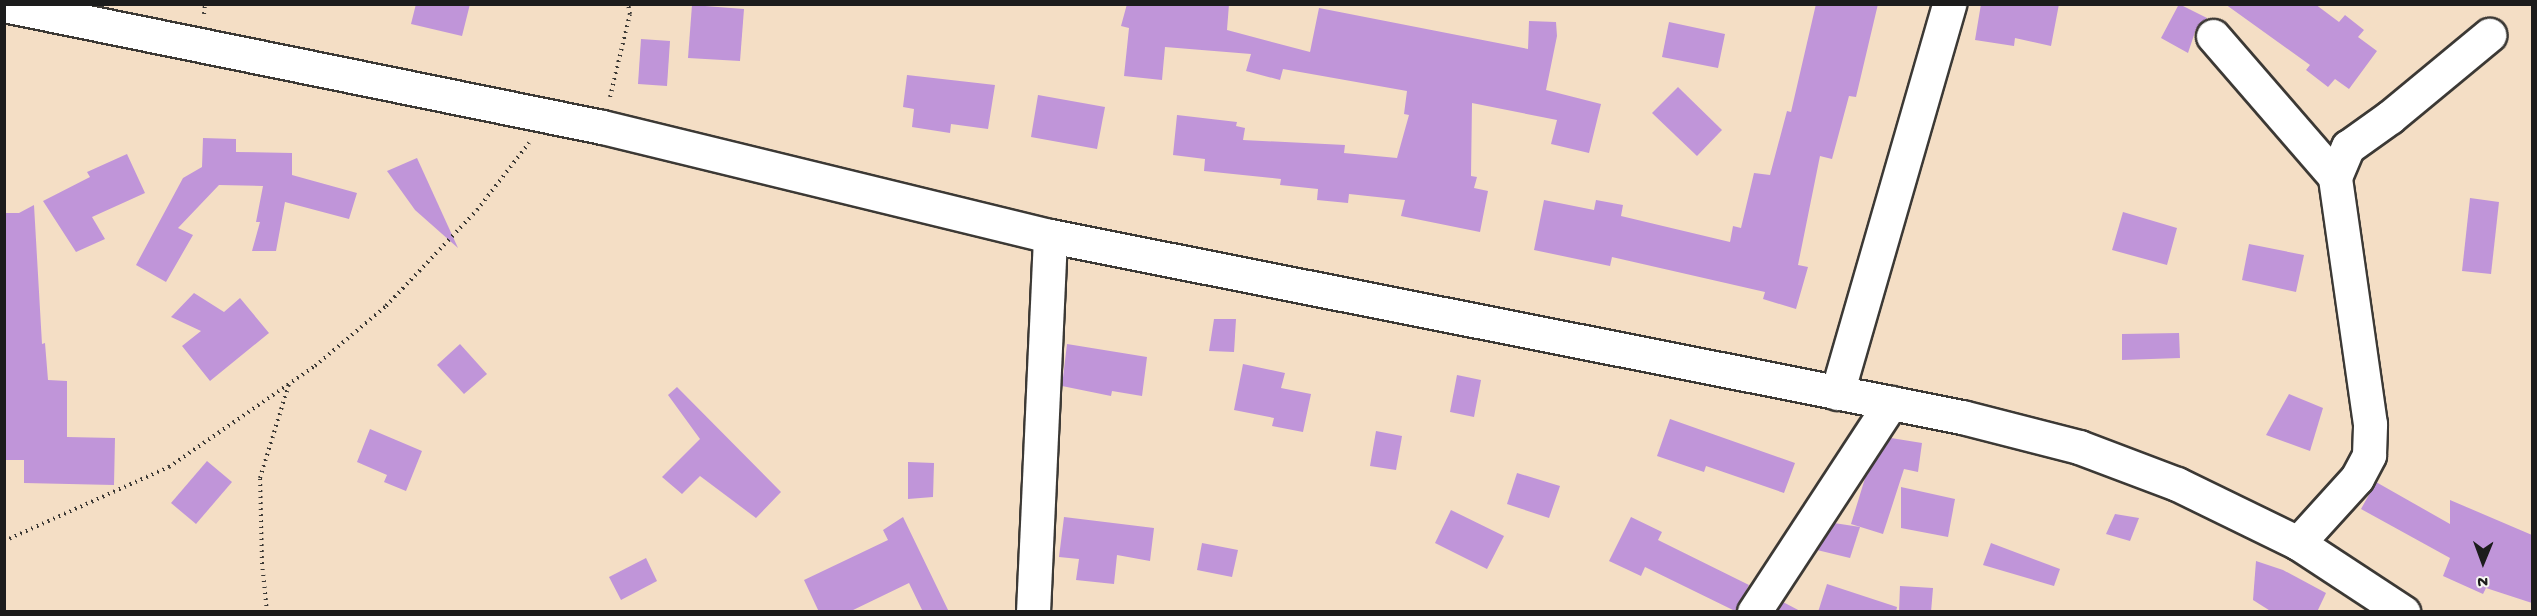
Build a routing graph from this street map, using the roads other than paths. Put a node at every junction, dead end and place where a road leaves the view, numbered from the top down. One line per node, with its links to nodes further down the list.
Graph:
1 (1949, 4): 7 (main road)
2 (4, 5): 6 (main road)
3 (2489, 35): 5 (main road)
4 (2213, 36): 5 (main road)
5 (2335, 177): 9 (main road)
6 (1050, 236): 7 (main road); 10 (main road)
7 (1837, 393): 8 (main road)
8 (1891, 403): 9 (main road); 11 (main road)
9 (2298, 543): 12 (main road)
10 (1033, 611)
11 (1754, 612)
12 (2403, 612)

